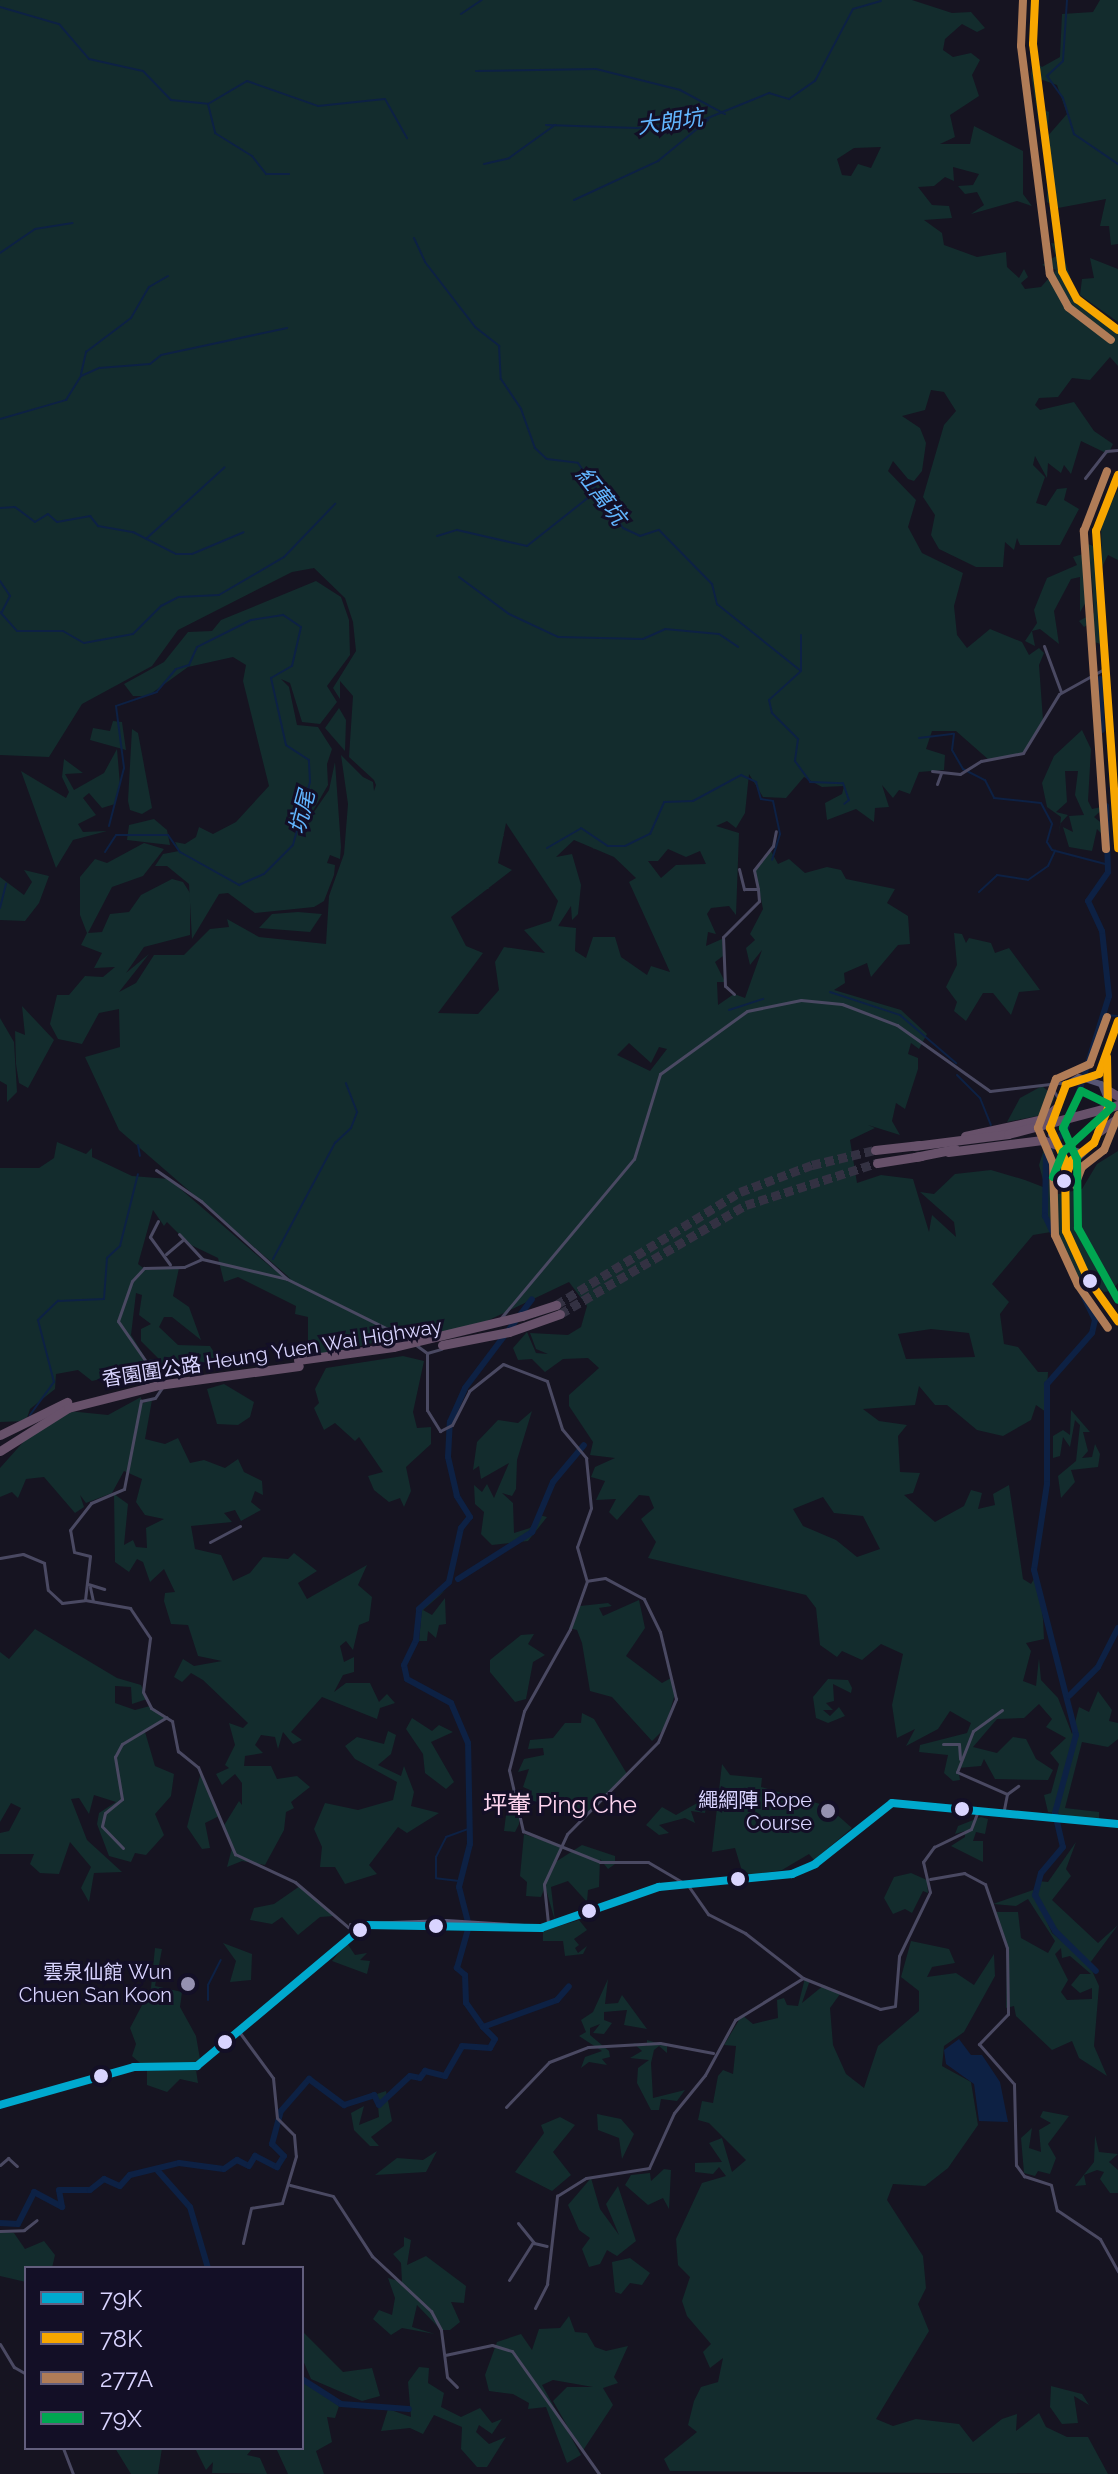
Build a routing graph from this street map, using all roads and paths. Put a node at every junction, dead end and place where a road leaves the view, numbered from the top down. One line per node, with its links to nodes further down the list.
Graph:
1 (1035, 0): 2 (street)
2 (1118, 330)
3 (1118, 450): 5 (street)
4 (1118, 475): 7 (street)
5 (1085, 478)
6 (1044, 646): 8 (street)
7 (1104, 669): 8 (street); 13 (street)
8 (1061, 692): 10 (street)
9 (932, 771): 10 (street)
10 (941, 773): 11 (street)
11 (937, 784)
12 (776, 831): 15 (street)
13 (1118, 848)
14 (739, 869): 15 (street)
15 (758, 889): 16 (street)
16 (734, 994)
17 (1118, 1021): 18 (street)
18 (1108, 1051): 19 (street); 22 (street)
19 (1094, 1078): 20 (street); 22 (street)
20 (1072, 1080): 21 (street); 25 (street)
21 (1047, 1083): 25 (street); 45 (street)
22 (1106, 1089): 23 (highway); 24 (street)
23 (1118, 1096)
24 (1115, 1107): 29 (highway, bridge); 32 (highway, bridge)
25 (1055, 1110): 29 (highway, bridge)
26 (1118, 1118): 27 (highway)
27 (1100, 1128): 31 (street)
28 (1056, 1144): 31 (street); 32 (highway, bridge); 35 (street)
29 (914, 1146): 30 (highway)
30 (875, 1150)
31 (1083, 1151): 35 (street)
32 (915, 1157): 33 (highway)
33 (877, 1163)
34 (156, 1170): 42 (street)
35 (1065, 1173): 43 (street)
36 (158, 1221): 39 (street)
37 (179, 1234): 38 (street)
38 (184, 1239): 39 (street); 40 (street)
39 (166, 1254): 41 (street)
40 (202, 1259): 41 (street); 42 (street)
41 (170, 1265): 55 (street)
42 (287, 1279): 45 (street)
43 (1118, 1321)
44 (393, 1350): 44 (highway, 香園圍公路 Heung Yuen Wai Highway, bridge); 46 (highway, 香園圍公路 Heung Yuen Wai Highway, bridge)
45 (427, 1353): 56 (street)
46 (40, 1418): 47 (highway); 48 (highway); 49 (highway); 50 (highway)
47 (0, 1435)
48 (0, 1443)
49 (0, 1451)
50 (0, 1459)
51 (240, 1526): 52 (street)
52 (210, 1542)
53 (0, 1558): 59 (street)
54 (78, 1577): 55 (street)
55 (87, 1577): 57 (street)
56 (587, 1581): 70 (street); 70 (street)
57 (88, 1584): 58 (street); 59 (street); 60 (street)
58 (104, 1589)
59 (85, 1600): 60 (street)
60 (93, 1601): 62 (street)
61 (1002, 1710): 64 (street)
62 (167, 1717): 71 (street); 74 (street)
63 (943, 1744): 64 (street)
64 (960, 1763): 66 (street)
65 (1018, 1786): 66 (street)
66 (1007, 1794): 68 (street)
67 (978, 1811): 68 (street); 72 (street); 73 (street)
68 (1003, 1815): 69 (street)
69 (1118, 1824)
70 (565, 1846): 73 (street); 75 (street)
71 (123, 1848)
72 (930, 1879): 76 (street); 90 (street)
73 (686, 1884): 75 (street); 76 (street)
74 (354, 1927): 75 (street); 77 (street)
75 (549, 1927)
76 (803, 1978): 78 (street)
77 (239, 2032): 79 (street); 83 (street)
78 (713, 2053): 80 (street); 89 (street)
79 (0, 2105)
80 (506, 2107)
81 (0, 2165): 82 (street)
82 (17, 2166)
83 (290, 2185): 88 (street); 94 (street)
84 (37, 2220): 86 (street)
85 (518, 2223): 87 (street)
86 (0, 2231)
87 (533, 2242): 89 (street); 91 (street)
88 (243, 2243)
89 (547, 2246): 92 (street)
90 (1118, 2271)
91 (509, 2280)
92 (535, 2308)
93 (0, 2344): 95 (street)
94 (445, 2355): 96 (street); 99 (street)
95 (24, 2373)
96 (457, 2387)
97 (64, 2450): 98 (street)
98 (73, 2474)
99 (599, 2474)

